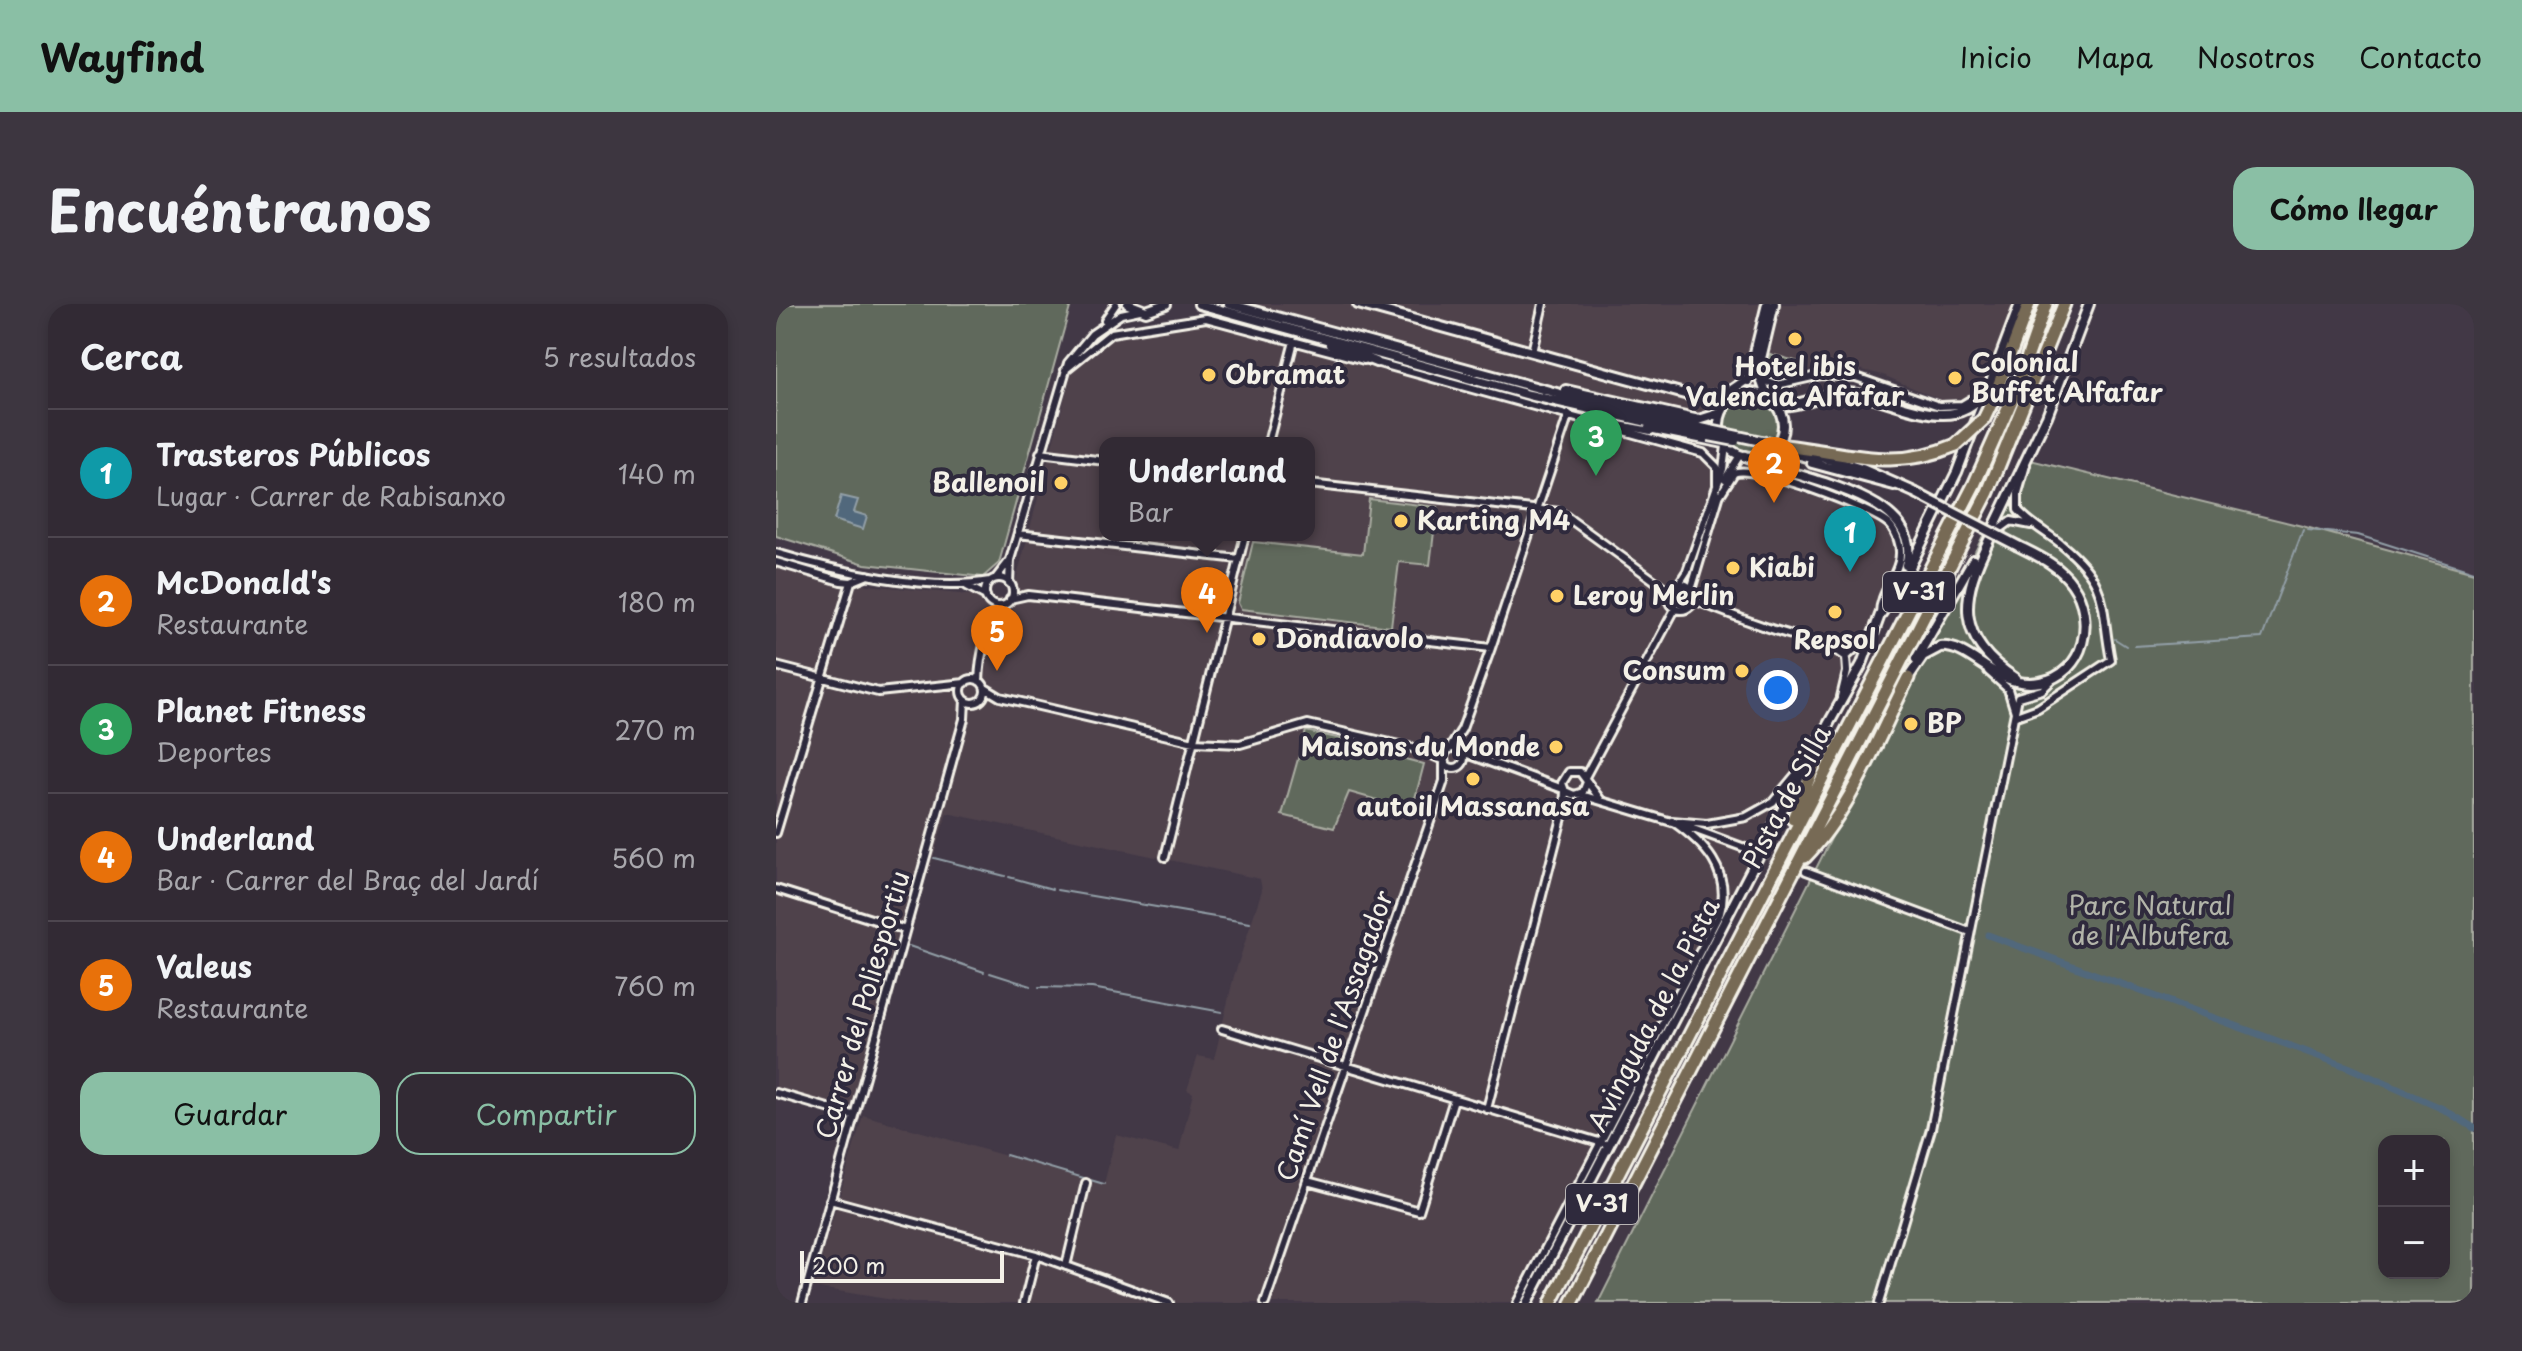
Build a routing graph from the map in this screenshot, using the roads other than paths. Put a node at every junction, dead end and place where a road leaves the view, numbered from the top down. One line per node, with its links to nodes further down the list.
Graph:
1 (1116, 304): 18 (street)
2 (1128, 304): 17 (street)
3 (1166, 304): 17 (street)
4 (1199, 304): 19 (street)
5 (1229, 304): 19 (street)
6 (1250, 304): 19 (street)
7 (1358, 304): 16 (street)
8 (1543, 304): 21 (street)
9 (1767, 304): 25 (street)
10 (1774, 304): 23 (street)
11 (2020, 304): 26 (street)
12 (2029, 304): 36 (highway, bridge)
13 (2046, 304): 122 (highway, Pista de Silla / V-31)
14 (2064, 304): 121 (highway, Pista de Silla / V-31)
15 (2089, 304): 41 (street)
16 (1372, 306): 21 (street)
17 (1140, 310): 18 (street)
18 (1098, 329): 24 (street)
19 (1316, 332): 22 (street); 27 (street)
20 (1294, 341): 22 (street); 24 (street); 33 (street)
21 (1532, 352): 25 (street)
22 (1376, 362): 31 (street)
23 (1760, 365): 26 (street); 29 (street)
24 (1065, 370): 37 (street)
25 (1749, 378): 28 (street)
26 (1989, 386): 29 (street); 61 (street)
27 (1530, 391): 30 (street); 34 (street); 36 (street, bridge)
28 (1737, 396): 29 (street); 30 (street)
29 (1772, 401): 38 (street)
30 (1721, 413): 35 (street)
31 (1569, 414): 32 (street); 49 (street)
32 (1584, 418): 34 (street); 43 (street)
33 (1270, 437)
34 (1685, 437): 35 (street)
35 (1725, 444): 39 (street); 43 (street)
36 (1785, 449): 45 (street); 46 (street)
37 (1040, 453): 40 (street); 52 (street)
38 (1764, 454): 39 (street); 45 (street)
39 (1742, 456): 42 (street); 47 (street)
40 (1099, 460)
41 (2026, 462): 50 (street); 51 (street)
42 (1783, 471): 48 (street); 61 (street)
43 (1717, 484): 63 (street)
44 (1315, 485): 49 (street)
45 (1894, 485): 46 (street)
46 (1914, 492): 85 (street, bridge)
47 (1720, 495): 48 (street); 65 (street)
48 (1827, 495): 73 (street)
49 (1539, 509): 66 (street); 78 (street)
50 (1997, 528): 51 (street)
51 (2038, 528): 95 (street)
52 (1018, 534): 55 (street); 56 (street)
53 (1244, 541): 55 (street)
54 (776, 553): 58 (street)
55 (1239, 559): 74 (street)
56 (1010, 560): 59 (street); 62 (street)
57 (776, 562): 60 (street)
58 (869, 574): 60 (street); 64 (street)
59 (993, 580): 62 (street); 64 (street); 68 (street)
60 (851, 582): 83 (street)
61 (1899, 584): 73 (street)
62 (1010, 585): 67 (street); 69 (street)
63 (1678, 585): 65 (street); 66 (street)
64 (967, 586): 68 (street)
65 (1691, 590): 70 (street)
66 (1669, 591): 72 (street)
67 (1028, 595): 69 (street); 74 (street)
68 (987, 598): 71 (street); 75 (street)
69 (1010, 599): 71 (street)
70 (1694, 600): 72 (street); 77 (street)
71 (1003, 605): 75 (street)
72 (1675, 609): 105 (street)
73 (1880, 615): 76 (street)
74 (1225, 618): 78 (street); 98 (street)
75 (991, 621): 80 (street)
76 (1865, 640): 77 (street); 79 (street); 92 (street)
77 (1824, 642): 79 (street)
78 (1491, 648): 97 (street)
79 (1846, 657): 92 (street, Avinguda de la Pista)
80 (980, 664): 86 (street); 88 (street)
81 (776, 666): 83 (street)
82 (1988, 671): 84 (street); 87 (street); 95 (street)
83 (822, 678): 89 (street); 118 (street)
84 (1908, 678): 87 (street); 121 (highway)
85 (2053, 678): 87 (street); 95 (street)
86 (979, 681): 88 (street); 90 (street)
87 (2019, 681)
88 (967, 682): 89 (street); 93 (street, Carrer del Poliesportiu)
89 (949, 686): 93 (street)
90 (985, 688): 91 (street); 94 (street, Carrer del Poliesportiu)
91 (1000, 697): 94 (street); 98 (street)
92 (1841, 697): 99 (street, Avinguda de la Pista)
93 (964, 698): 94 (street); 96 (street, Carrer del Poliesportiu)
94 (978, 701): 96 (street, Carrer del Poliesportiu)
95 (2016, 716): 125 (street)
96 (964, 719): 124 (street, Carrer del Poliesportiu)
97 (1462, 729): 100 (street); 102 (street)
98 (1194, 742): 101 (street); 120 (street)
99 (1817, 743): 106 (street, Avinguda de la Pista); 122 (highway)
100 (1449, 749): 101 (street); 102 (street); 103 (street)
101 (1421, 750): 103 (street)
102 (1462, 752): 104 (street); 107 (street)
103 (1444, 761): 107 (street); 111 (street, Camí Vell de l'Assagador)
104 (1480, 761): 107 (street); 112 (street)
105 (1591, 761): 108 (street); 110 (street)
106 (1806, 764): 117 (street); 132 (street, Avinguda de la Pista)
107 (1458, 767): 111 (street, Camí Vell de l'Assagador)
108 (1577, 771): 109 (street); 110 (street)
109 (1563, 778): 112 (street); 113 (street)
110 (1586, 780): 114 (street); 115 (street)
111 (1444, 781): 127 (street, Camí Vell de l'Assagador)
112 (1543, 781): 113 (street)
113 (1564, 790): 114 (street); 116 (street)
114 (1576, 795): 115 (street); 116 (street)
115 (1600, 799): 117 (street)
116 (1564, 810): 130 (street)
117 (1672, 821): 119 (street); 132 (street, Avinguda de la Pista)
118 (776, 833)
119 (1753, 851)
120 (1165, 857)
121 (1803, 866): 125 (street); 145 (highway, Pista de Silla / V-31)
122 (1773, 872): 144 (highway, Pista de Silla / V-31)
123 (776, 889): 124 (street)
124 (903, 929): 131 (street, Carrer del Poliesportiu)
125 (1970, 932): 146 (street)
126 (1222, 1029): 127 (street)
127 (1346, 1066): 129 (street); 133 (street, Camí Vell de l'Assagador)
128 (776, 1093): 131 (street)
129 (1454, 1099): 130 (street); 133 (street)
130 (1487, 1109): 132 (street)
131 (852, 1115): 135 (street, Carrer del Poliesportiu)
132 (1605, 1144): 138 (street, Avinguda de la Pista)
133 (1307, 1181): 143 (street, Camí Vell de l'Assagador)
134 (1086, 1183): 137 (street)
135 (830, 1200): 136 (street); 140 (street, Carrer del Poliesportiu)
136 (1036, 1255): 137 (street); 141 (street)
137 (1066, 1266): 142 (street)
138 (1537, 1275): 139 (street, Avinguda de la Pista); 139 (street)
139 (1523, 1301)
140 (802, 1303)
141 (1024, 1303)
142 (1169, 1303)
143 (1265, 1303)
144 (1551, 1303)
145 (1572, 1303)
146 (1879, 1303)

